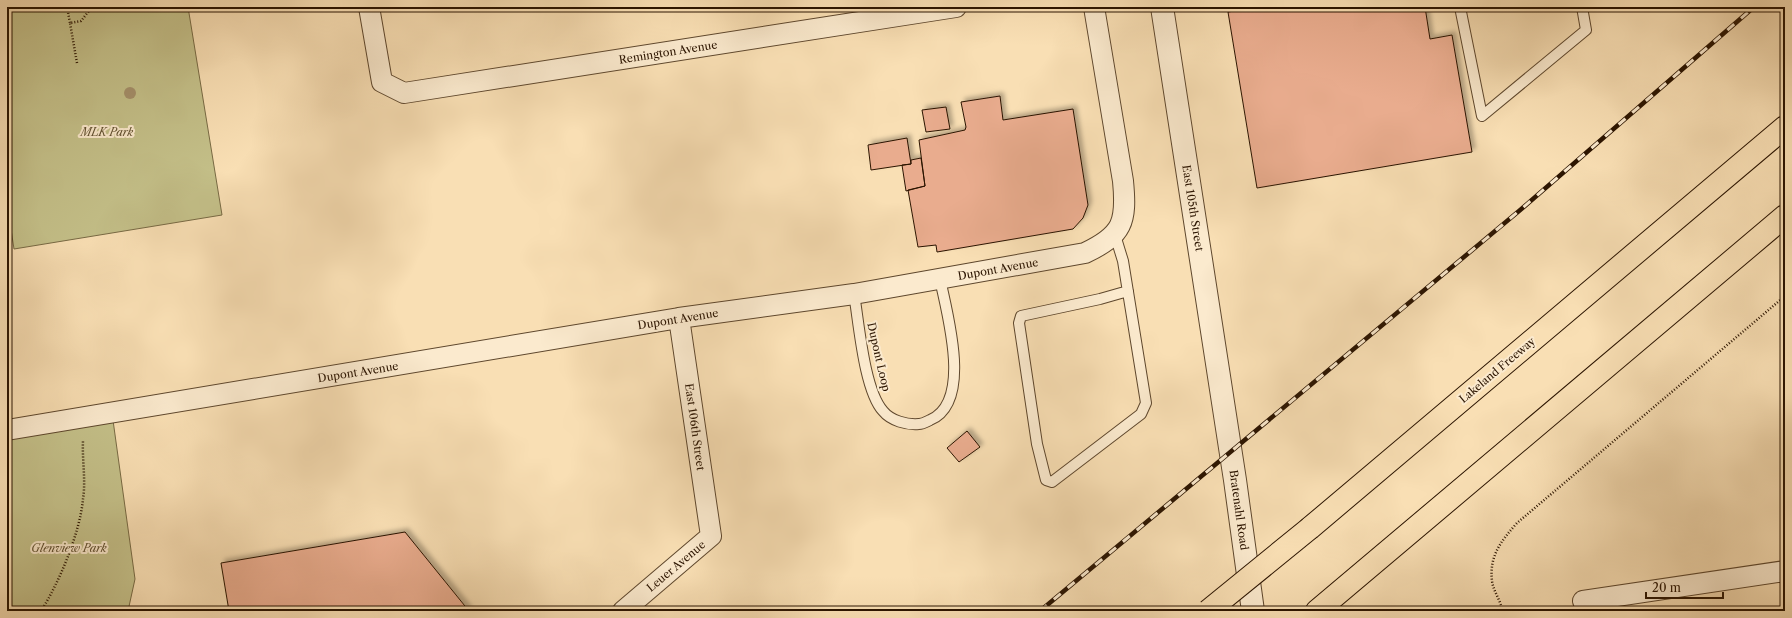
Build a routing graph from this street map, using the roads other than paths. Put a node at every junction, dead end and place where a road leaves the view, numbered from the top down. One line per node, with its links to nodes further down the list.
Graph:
1 (369, 7): 2 (street, Remington Avenue)
2 (956, 7)
3 (1094, 7): 9 (street)
4 (1162, 7): 14 (street, East 105th Street)
5 (1460, 7): 6 (lane)
6 (1582, 7)
7 (1785, 127): 21 (highway, Lakeland Freeway, bridge)
8 (1785, 216): 19 (highway)
9 (1115, 235): 10 (street, Dupont Avenue); 11 (lane)
10 (940, 279): 12 (street, Dupont Avenue); 12 (lane, Dupont Loop)
11 (1128, 290): 11 (lane)
12 (854, 294): 13 (street, Dupont Avenue)
13 (679, 318): 15 (street, Dupont Avenue); 16 (street, East 106th Street)
14 (1224, 409): 22 (street, Bratenahl Road)
15 (7, 430)
16 (711, 536): 20 (street, Leuer Avenue)
17 (1785, 571): 18 (street)
18 (1583, 601)
19 (1319, 610)
20 (623, 611)
21 (1208, 611)
22 (1253, 611)

